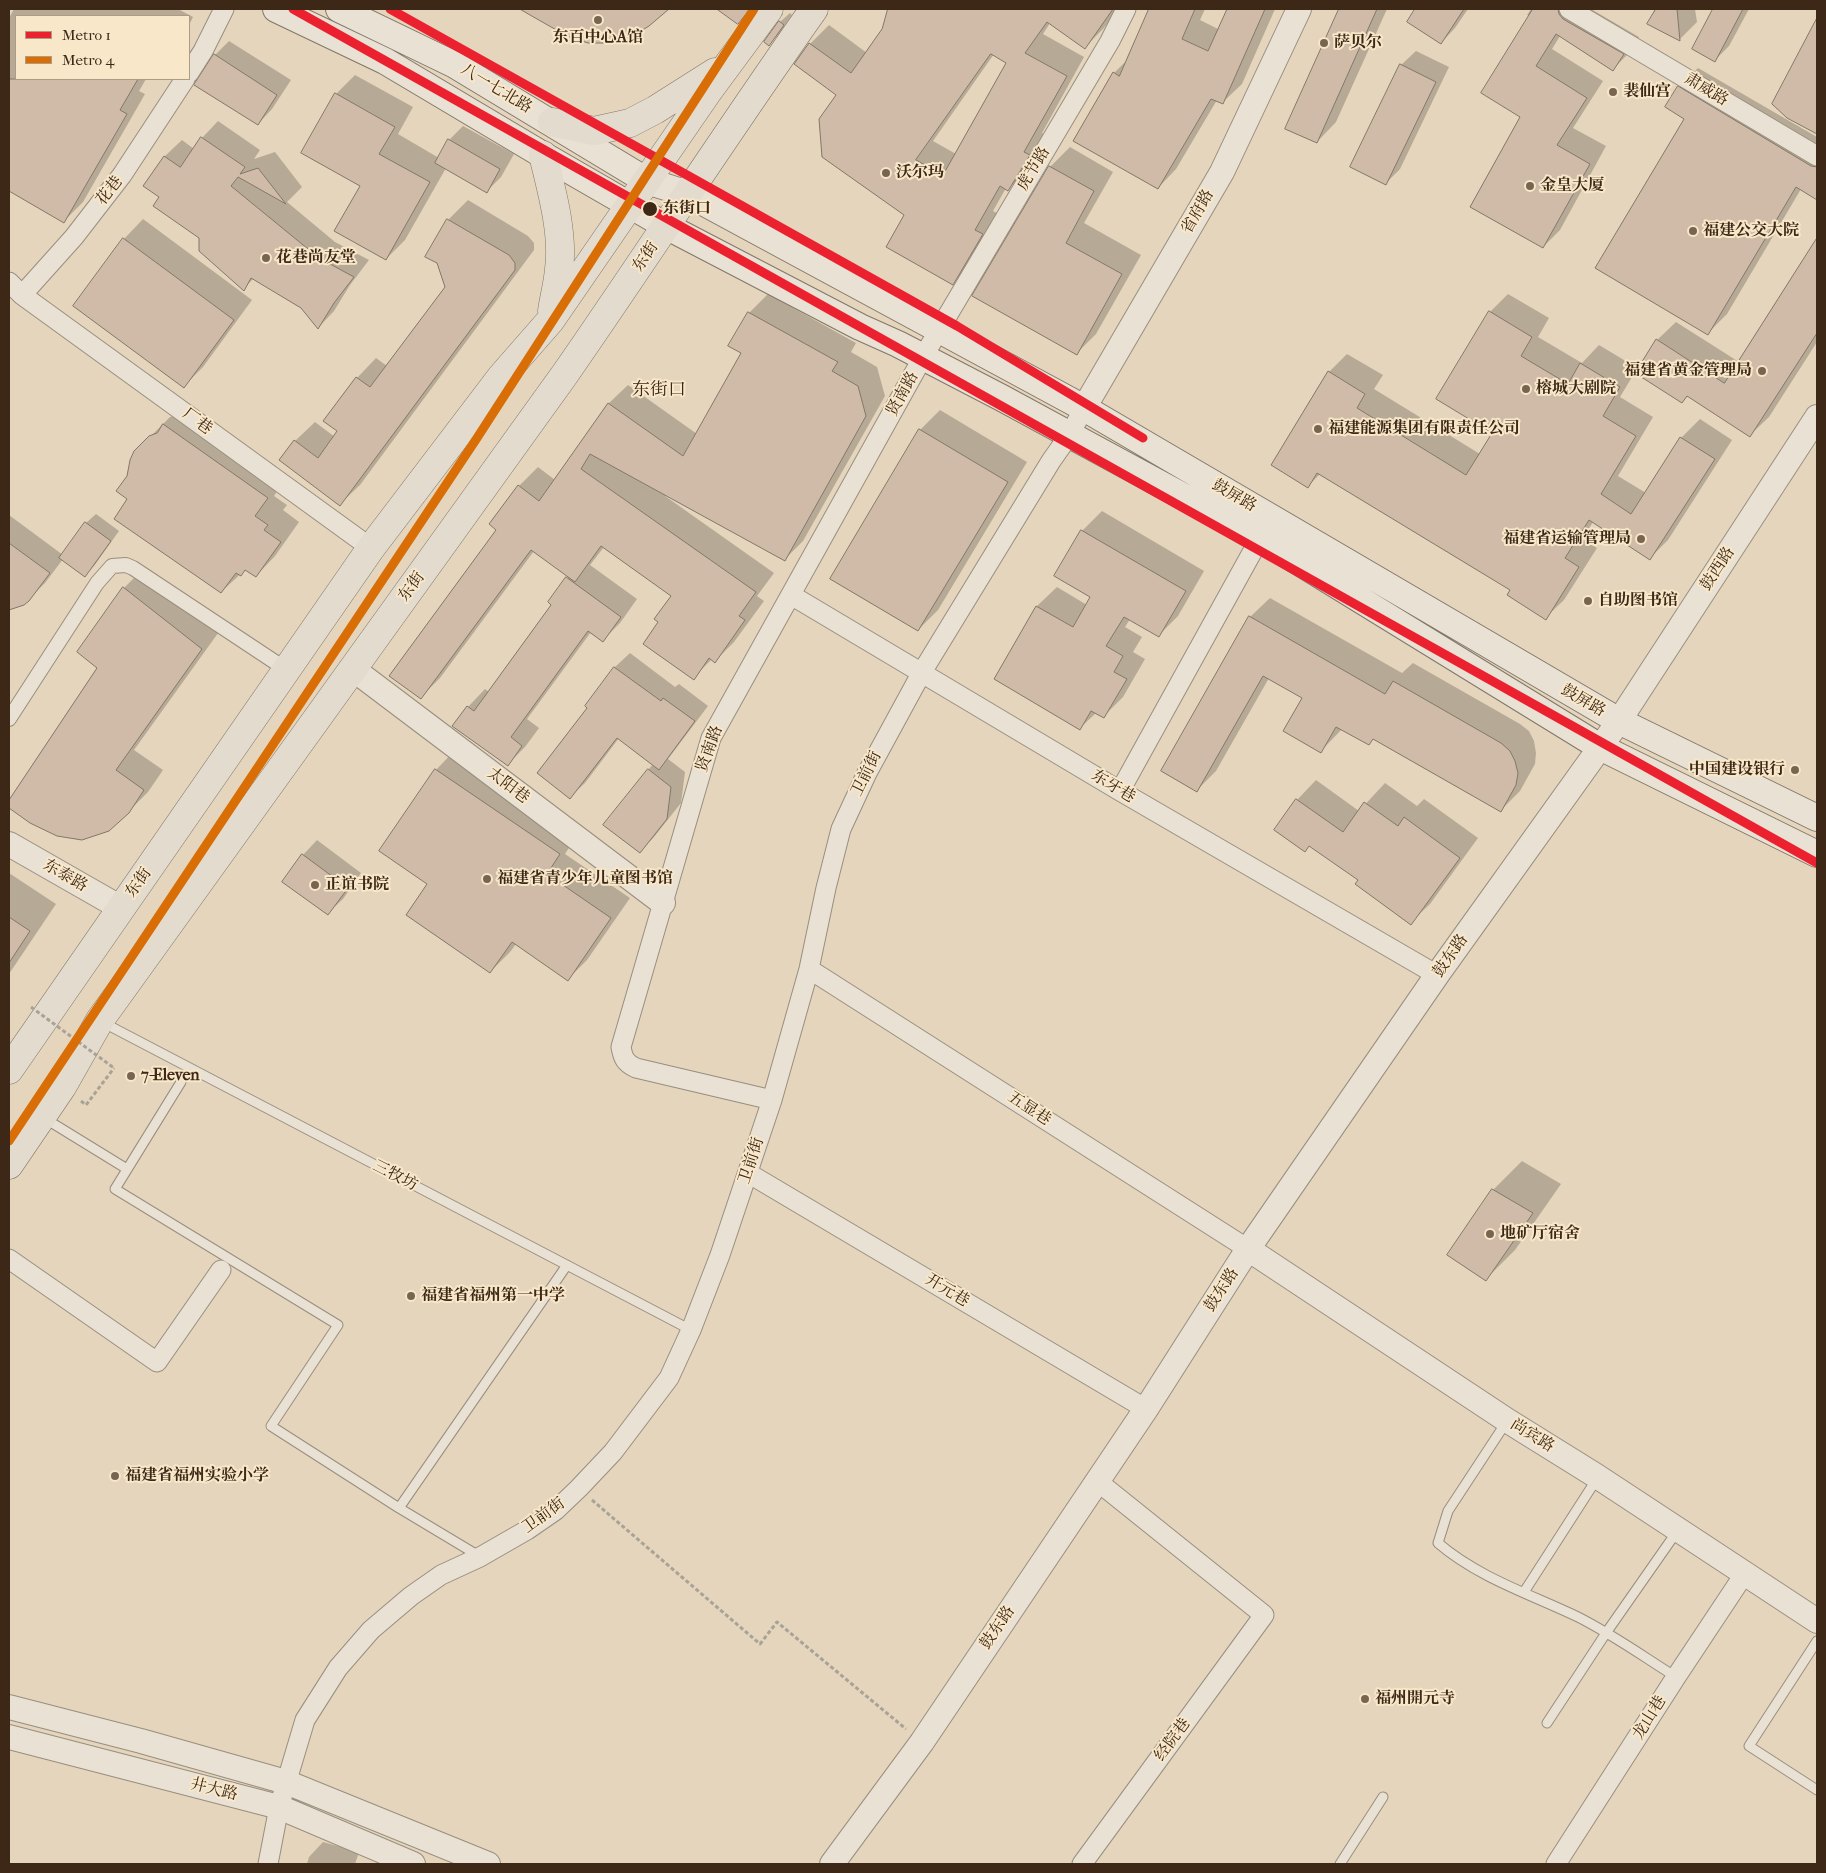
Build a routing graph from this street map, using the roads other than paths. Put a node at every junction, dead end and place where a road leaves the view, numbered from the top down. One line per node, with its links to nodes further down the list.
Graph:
1 (224, 9): 10 (street)
2 (276, 9): 13 (main road, 八一七北路)
3 (340, 9): 12 (main road, 八一七北路)
4 (769, 9): 9 (main road, 东街)
5 (814, 9): 16 (main road, 东街)
6 (1126, 9): 21 (street, 虎节路)
7 (1298, 9): 23 (street, 省府路)
8 (1569, 9): 14 (street, 肃威路)
9 (732, 60): 12 (main road); 15 (main road, 东街)
10 (190, 71)
11 (184, 80): 19 (street, 花巷)
12 (552, 122): 15 (main road, 八一七北路)
13 (543, 155): 17 (main road, 八一七北路); 20 (main road)
14 (1817, 156)
15 (647, 180): 16 (main road, 鼓屏路); 17 (main road, 东街)
16 (688, 194): 18 (main road, 东街); 21 (main road, 鼓屏路)
17 (629, 205): 18 (main road, 八一七北路); 20 (main road, 东街)
18 (666, 226): 22 (main road, 八一七北路); 29 (main road, 东街)
19 (16, 288): 27 (street, 厂巷)
20 (550, 321): 27 (main road, 东街)
21 (940, 330): 22 (street, 贤南路); 23 (main road, 鼓屏路)
22 (924, 357): 25 (main road, 八一七北路); 28 (street, 贤南路)
23 (1084, 408): 25 (street, 卫前街); 33 (main road, 鼓屏路)
24 (1817, 418): 33 (street, 鼓西路)
25 (1070, 434): 26 (main road, 鼓屏路); 31 (street, 卫前街)
26 (1260, 538): 34 (main road, 鼓屏路); 35 (street)
27 (371, 548): 30 (main road, 东街)
28 (791, 595): 31 (street, 东牙巷); 39 (street, 贤南路)
29 (353, 669): 39 (street, 太阳巷); 43 (main road, 东街)
30 (287, 670): 32 (street); 40 (main road, 东街)
31 (922, 672): 35 (street, 东牙巷); 41 (street, 卫前街)
32 (9, 718)
33 (1618, 721): 34 (street, 鼓东路); 36 (main road, 鼓屏路)
34 (1600, 748): 38 (main road, 鼓屏路); 42 (street, 鼓东路)
35 (1120, 791): 42 (street, 东牙巷)
36 (1817, 818)
37 (9, 844): 40 (street, 东泰路)
38 (1817, 854)
39 (664, 903): 46 (street, 贤南路)
40 (121, 908): 44 (main road, 东街)
41 (809, 969): 46 (street, 卫前街); 51 (street, 五显巷)
42 (1437, 975): 51 (street, 鼓东路)
43 (100, 1020): 47 (main road, 东街); 53 (lane, 三牧坊)
44 (9, 1070)
45 (181, 1082): 49 (lane)
46 (772, 1100): 50 (street, 卫前街)
47 (42, 1116): 48 (main road, 东街); 49 (lane)
48 (9, 1165)
49 (127, 1169): 60 (lane)
50 (748, 1173): 55 (street, 卫前街); 56 (street, 开元巷)
51 (1248, 1249): 56 (street, 鼓东路); 57 (street, 尚宾路)
52 (9, 1259): 54 (street)
53 (567, 1265): 55 (lane, 三牧坊); 60 (lane)
54 (221, 1270)
55 (691, 1330): 62 (street, 卫前街)
56 (1146, 1409): 59 (street, 鼓东路)
57 (1508, 1421): 58 (street, 尚宾路); 64 (lane)
58 (1598, 1477): 61 (street, 尚宾路); 64 (lane)
59 (1097, 1481): 79 (street, 鼓东路); 80 (street, 经院巷)
60 (399, 1508): 62 (lane)
61 (1678, 1530): 63 (street, 尚宾路); 66 (lane)
62 (480, 1557): 72 (street, 卫前街)
63 (1745, 1573): 65 (street, 尚宾路); 68 (street, 龙山巷)
64 (1524, 1592): 66 (lane)
65 (1817, 1621)
66 (1606, 1633): 68 (lane); 70 (lane)
67 (1817, 1641): 73 (lane)
68 (1676, 1677): 82 (street, 龙山巷)
69 (9, 1707): 72 (street)
70 (1547, 1723)
71 (9, 1737): 75 (street, 井大路)
72 (286, 1782): 75 (street, 卫前街); 78 (street)
73 (1817, 1790)
74 (1383, 1797): 81 (lane)
75 (278, 1807): 76 (street, 卫前街); 77 (street, 井大路)
76 (268, 1864)
77 (413, 1864)
78 (488, 1864)
79 (832, 1864)
80 (1082, 1864)
81 (1340, 1864)
82 (1556, 1864)

